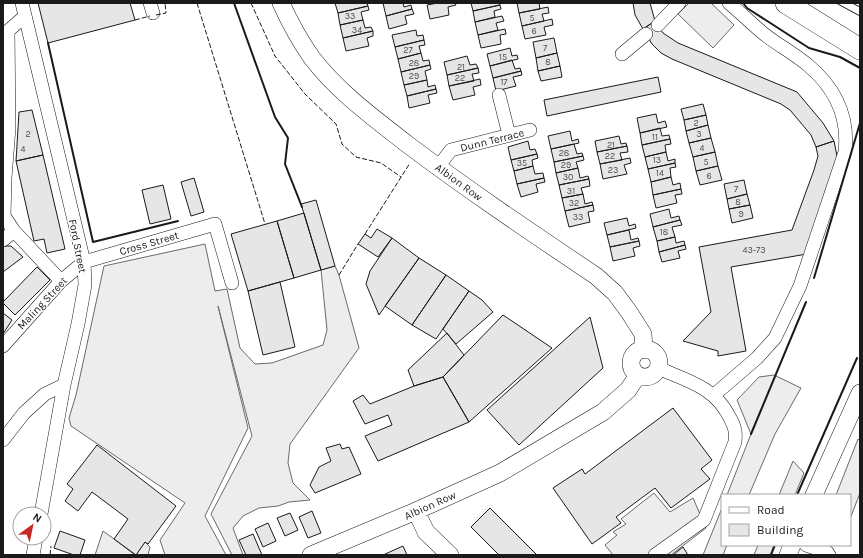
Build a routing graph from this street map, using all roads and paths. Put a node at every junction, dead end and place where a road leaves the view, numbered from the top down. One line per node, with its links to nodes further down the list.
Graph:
1 (22, 3): 6 (street, Ford Street)
2 (281, 3): 14 (street, Albion Row)
3 (679, 3): 7 (street)
4 (729, 3): 27 (street)
5 (786, 3): 9 (main road)
6 (25, 16): 15 (street); 18 (street, Ford Street)
7 (658, 25)
8 (646, 34): 10 (street)
9 (860, 49)
10 (622, 54)
11 (499, 95): 13 (street)
12 (530, 130): 13 (street, Dunn Terrace)
13 (508, 135): 14 (street, Dunn Terrace)
14 (438, 167): 22 (street, Albion Row)
15 (4, 178): 16 (street)
16 (14, 231): 17 (street); 19 (street)
17 (3, 240)
18 (84, 262): 19 (street, Maling Street); 20 (street, Cross Street); 25 (street, Ford Street)
19 (61, 281): 21 (street, Maling Street)
20 (232, 283)
21 (3, 346)
22 (644, 350): 23 (street); 24 (street)
23 (658, 368): 24 (street); 27 (street)
24 (638, 375): 31 (street, Albion Row)
25 (64, 386): 28 (street); 30 (street, Ford Street)
26 (860, 393): 29 (street)
27 (714, 395): 35 (street)
28 (3, 440)
29 (814, 494)
30 (42, 506)
31 (416, 511): 33 (street, Albion Row); 34 (street)
32 (809, 546): 36 (street)
33 (311, 555)
34 (450, 555)
35 (655, 555)
36 (829, 555)

